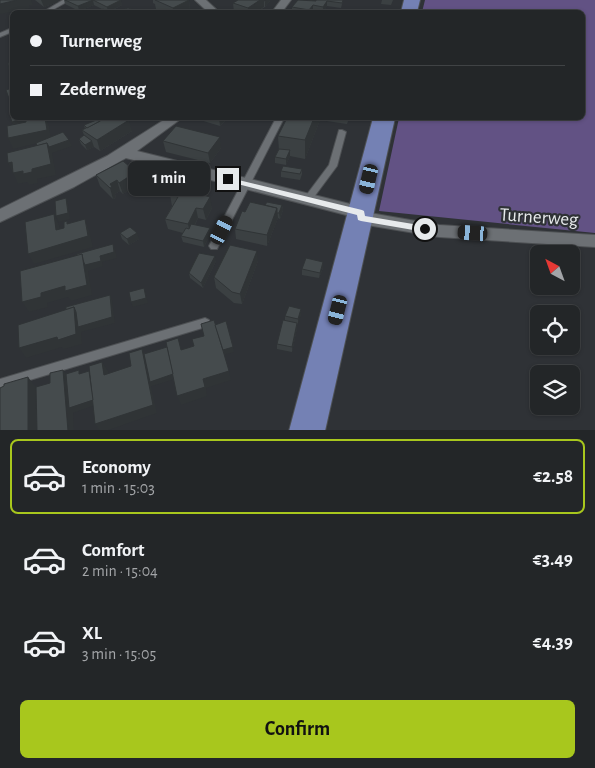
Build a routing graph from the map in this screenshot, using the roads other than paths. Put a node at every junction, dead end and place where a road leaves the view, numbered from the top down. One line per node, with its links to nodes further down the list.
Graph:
1 (66, 0): 3 (lane)
2 (200, 0): 4 (street)
3 (49, 10)
4 (212, 10)
5 (172, 120): 9 (street)
6 (279, 120): 10 (lane)
7 (384, 120): 12 (main road)
8 (342, 132): 11 (lane)
9 (125, 153): 10 (street, Turnerweg); 13 (street)
10 (246, 184): 11 (street, Turnerweg); 15 (lane)
11 (308, 199): 12 (street, Turnerweg)
12 (361, 215): 14 (street, Turnerweg); 18 (main road)
13 (0, 216)
14 (595, 241)
15 (214, 246)
16 (205, 323): 17 (lane)
17 (0, 384)
18 (308, 430)

